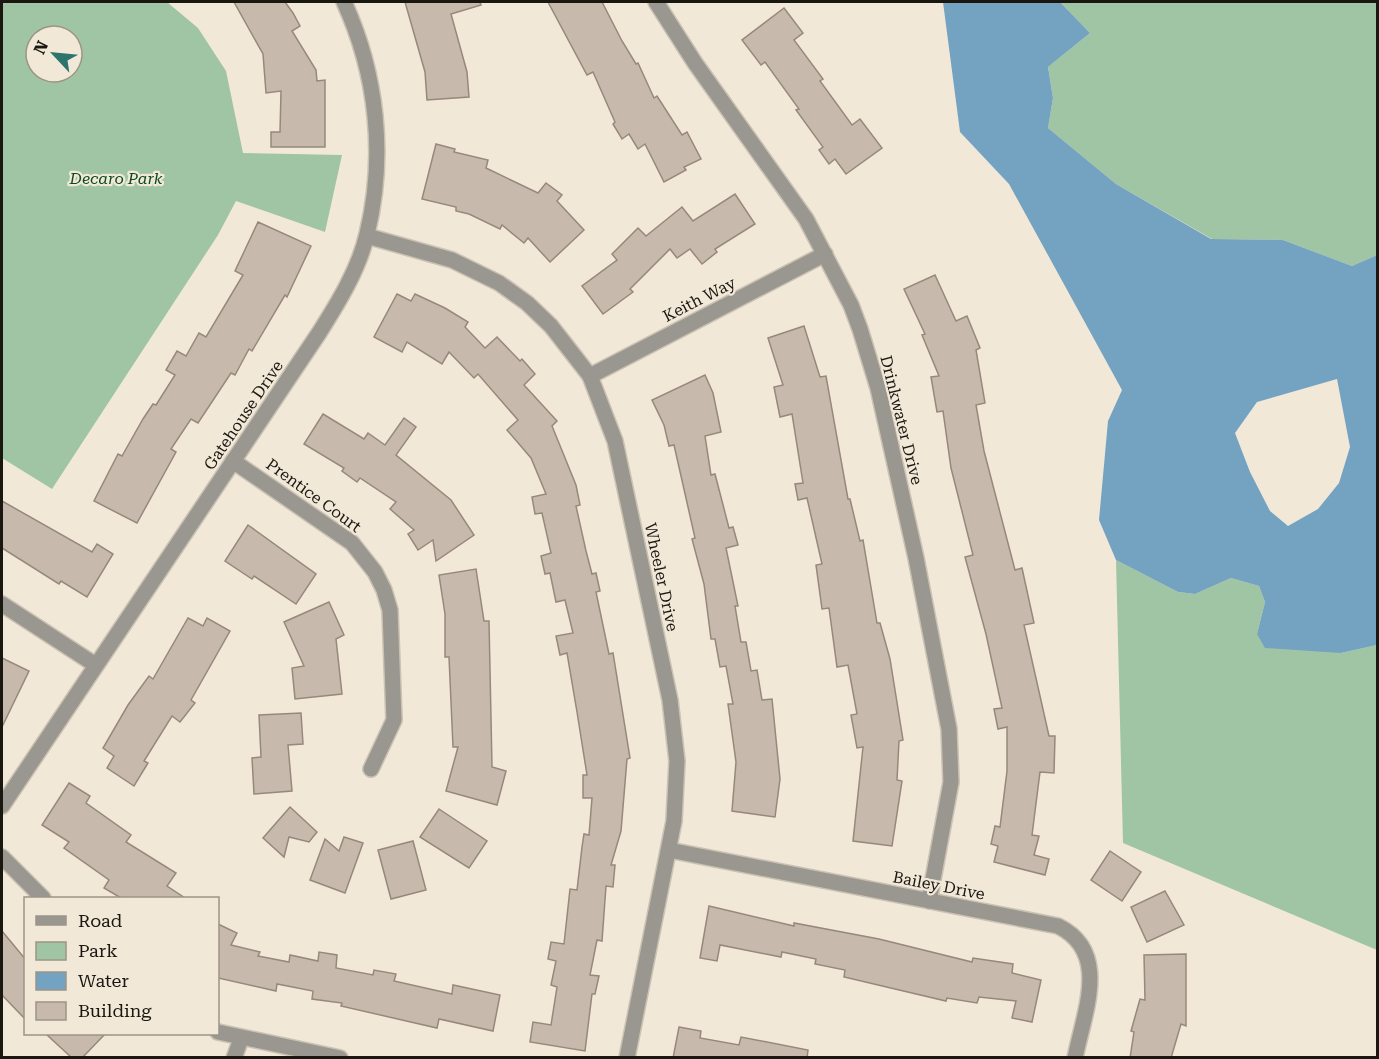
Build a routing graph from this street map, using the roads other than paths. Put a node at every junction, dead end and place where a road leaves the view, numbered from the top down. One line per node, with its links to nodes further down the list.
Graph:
1 (344, 2): 3 (street, Gatehouse Drive)
2 (656, 2): 4 (street, Drinkwater Drive)
3 (367, 236): 5 (street, Wheeler Drive); 6 (street, Gatehouse Drive)
4 (825, 254): 5 (street, Keith Way); 14 (street, Drinkwater Drive)
5 (590, 376): 11 (street, Wheeler Drive)
6 (233, 461): 8 (street, Gatehouse Drive); 9 (street, Prentice Court)
7 (2, 604): 8 (street)
8 (94, 664): 10 (street, Gatehouse Drive)
9 (371, 769)
10 (2, 806)
11 (669, 850): 14 (street, Bailey Drive); 19 (street, Wheeler Drive)
12 (2, 857): 13 (street)
13 (42, 897)
14 (929, 901): 20 (street, Bailey Drive)
15 (219, 1032): 16 (street)
16 (241, 1039): 17 (street); 18 (street)
17 (234, 1058)
18 (340, 1058)
19 (627, 1058)
20 (1075, 1058)

